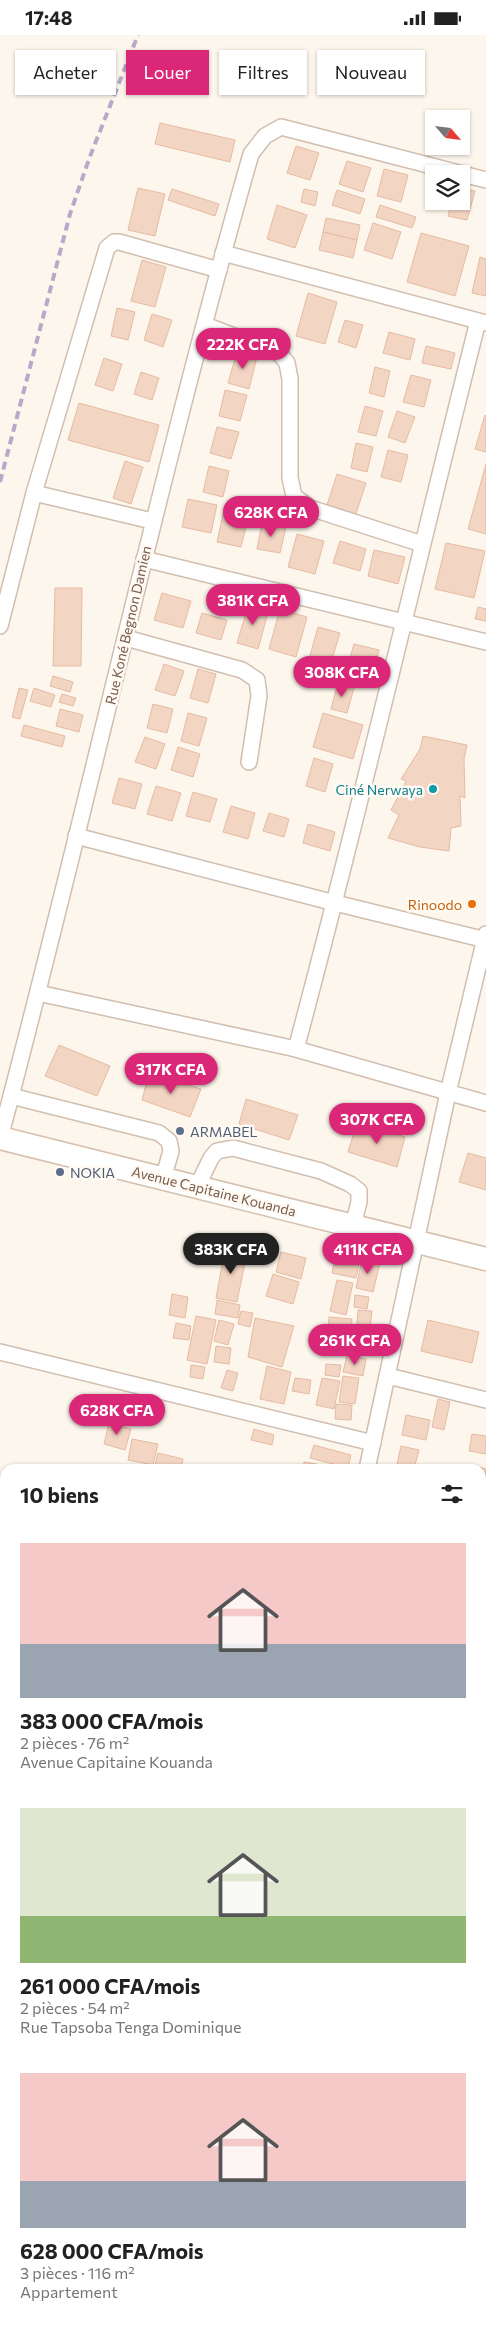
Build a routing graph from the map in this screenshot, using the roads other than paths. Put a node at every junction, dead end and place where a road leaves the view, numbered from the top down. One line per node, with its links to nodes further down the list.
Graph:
1 (486, 180): 2 (street, Rue Koné Begnon Damien)
2 (223, 253): 3 (street, Rue Koné Begnon Damien); 4 (street)
3 (219, 270): 5 (street, Rue Koné Begnon Damien); 6 (street)
4 (482, 322): 8 (street)
5 (205, 325): 7 (street, Rue Koné Begnon Damien); 8 (street)
6 (34, 493): 7 (street); 11 (street)
7 (152, 521): 9 (street, Rue Koné Begnon Damien)
8 (422, 544): 10 (street)
9 (144, 559): 10 (street); 12 (street, Rue Koné Begnon Damien)
10 (403, 622): 13 (street); 16 (street)
11 (0, 626)
12 (126, 638): 14 (street); 15 (street, Rue Koné Begnon Damien)
13 (486, 642)
14 (249, 761)
15 (76, 836): 16 (street); 18 (street, Rue Koné Begnon Damien)
16 (335, 903): 17 (street); 19 (street)
17 (486, 938): 20 (street)
18 (38, 993): 19 (street); 21 (street, Rue Koné Begnon Damien)
19 (296, 1049): 20 (street)
20 (448, 1093): 22 (street); 27 (street)
21 (11, 1096): 23 (street, Rue Koné Begnon Damien); 24 (street)
22 (486, 1103)
23 (0, 1138): 24 (street, Avenue Capitaine Kouanda)
24 (163, 1179): 25 (street, Avenue Capitaine Kouanda)
25 (197, 1187): 26 (street, Avenue Capitaine Kouanda); 26 (street)
26 (353, 1225): 27 (street, Avenue Capitaine Kouanda)
27 (417, 1241): 28 (street, Avenue Capitaine Kouanda); 30 (street)
28 (486, 1259)
29 (0, 1352): 32 (street)
30 (388, 1376): 31 (street); 32 (street)
31 (486, 1400)
32 (373, 1443): 33 (street)
33 (368, 1464)

